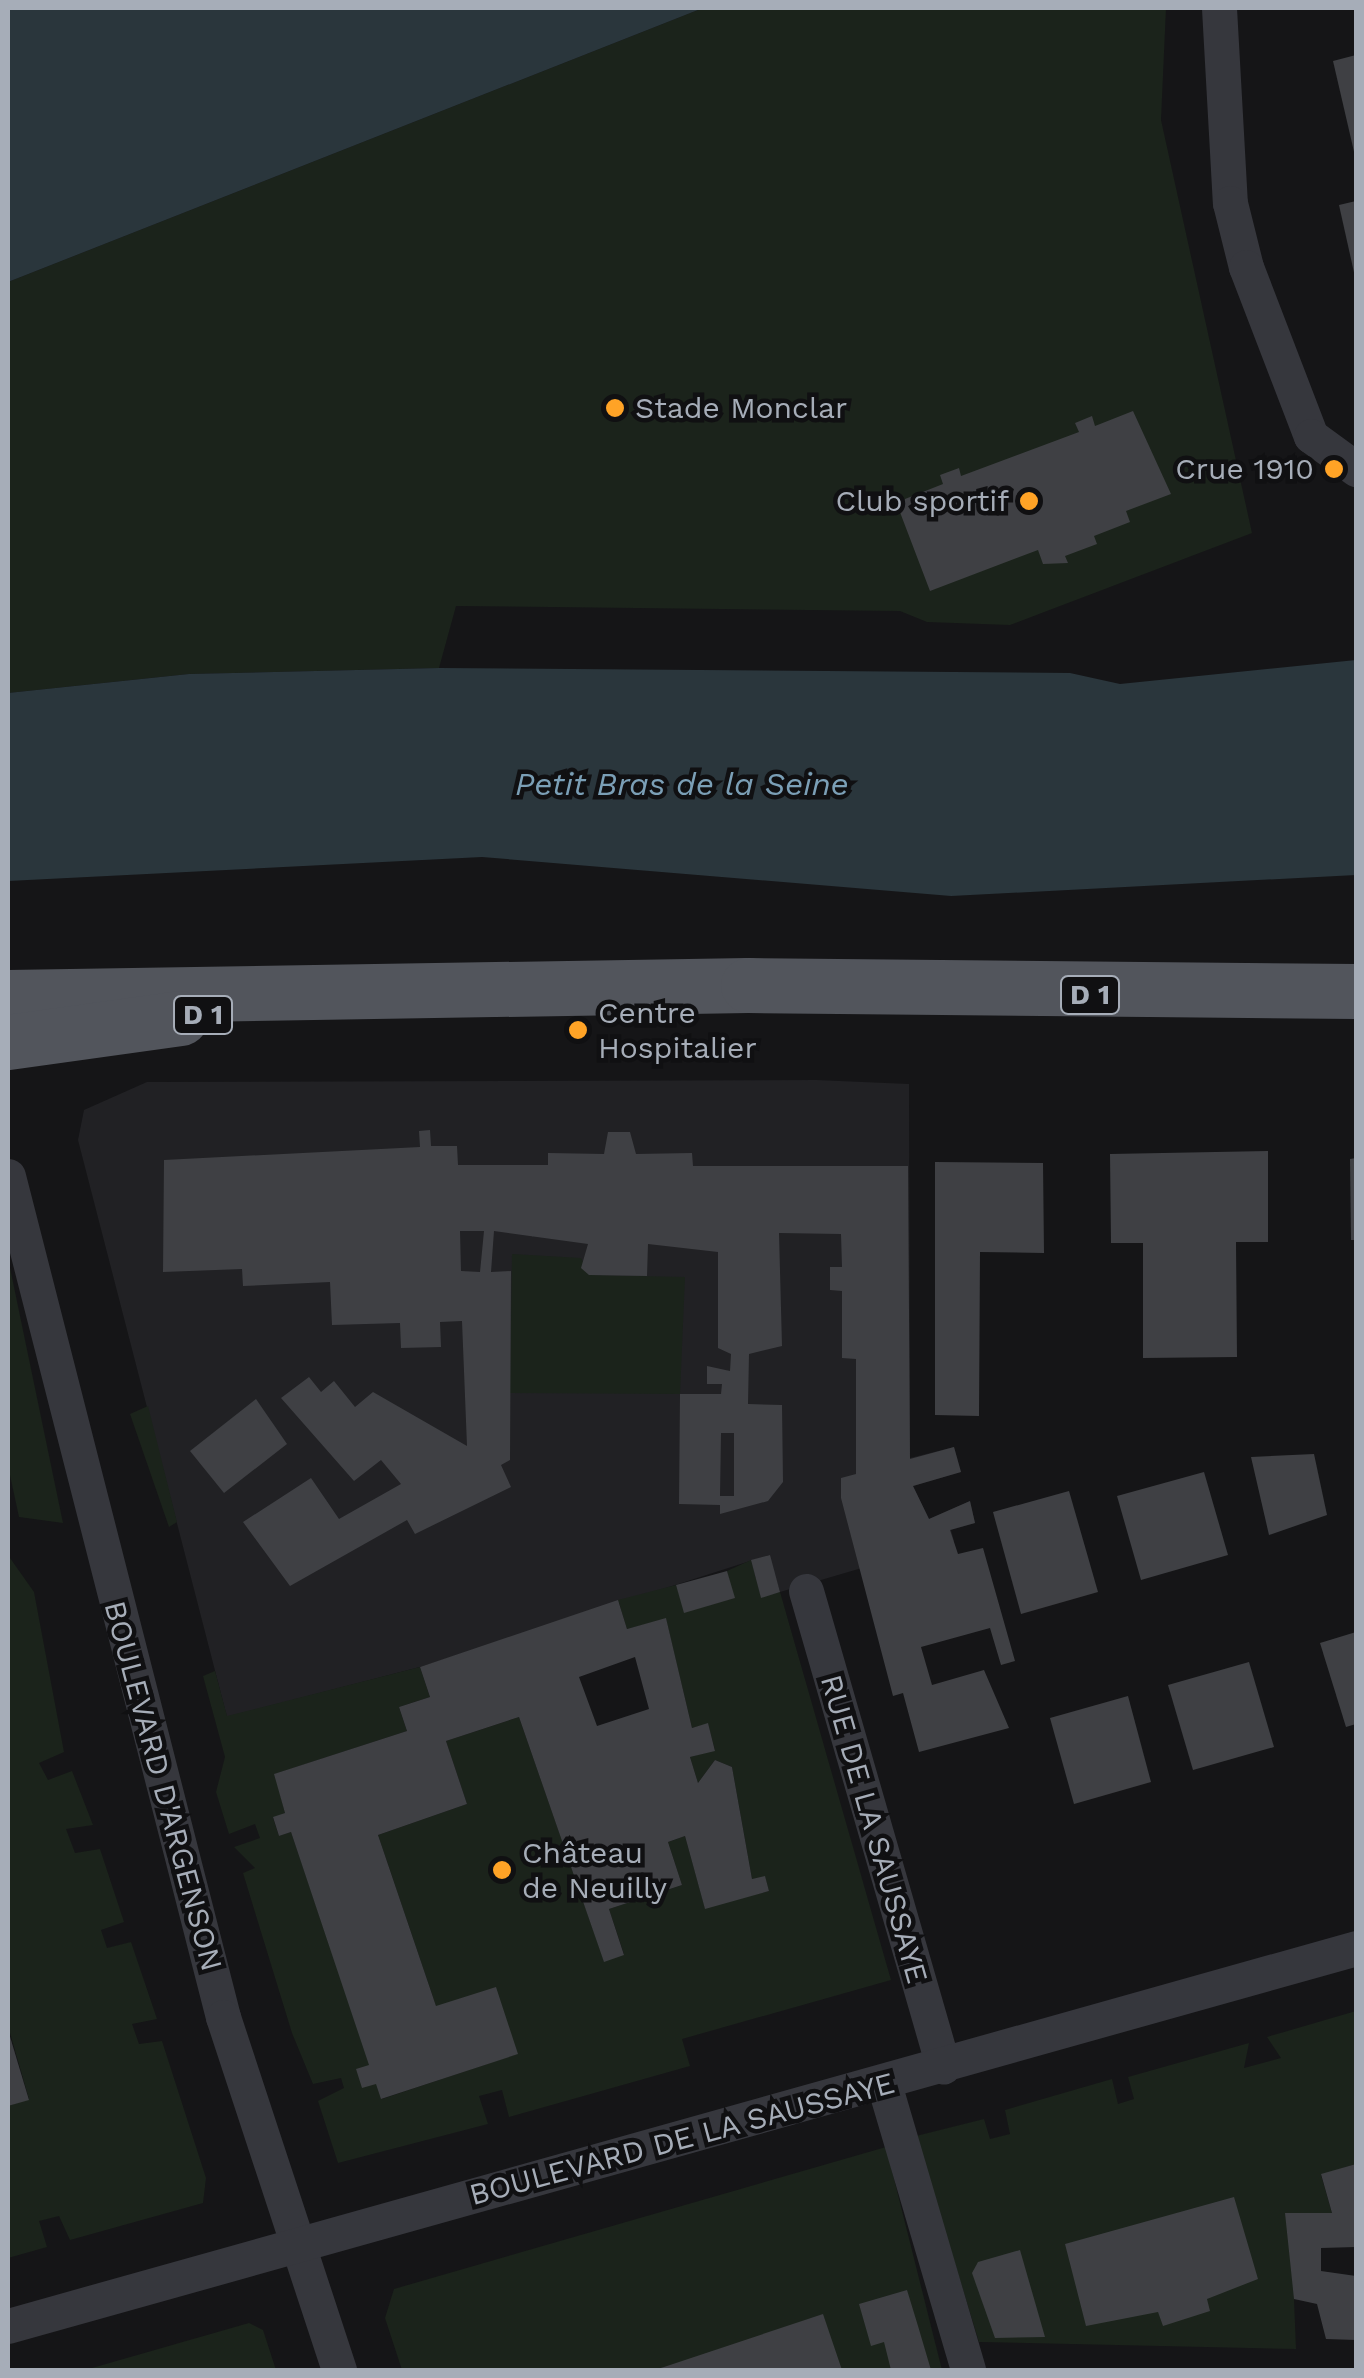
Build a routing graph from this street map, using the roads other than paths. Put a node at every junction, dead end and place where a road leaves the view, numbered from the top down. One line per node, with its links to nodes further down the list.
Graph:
1 (1219, 8): 2 (street)
2 (1356, 469)
3 (396, 988): 4 (main road, D 1); 5 (main road, D 1); 5 (main road, D 1)
4 (1356, 991)
5 (8, 1031)
6 (8, 1187): 11 (street, BOULEVARD D'ARGENSON)
7 (806, 1591): 9 (street, RUE DE LA SAUSSAYE)
8 (1356, 1948): 9 (street, BOULEVARD DE LA SAUSSAYE)
9 (943, 2067): 10 (street, BOULEVARD DE LA SAUSSAYE)
10 (884, 2084): 11 (street, BOULEVARD DE LA SAUSSAYE); 14 (street)
11 (296, 2244): 12 (street, BOULEVARD DE LA SAUSSAYE); 13 (street, BOULEVARD D'ARGENSON)
12 (8, 2326)
13 (339, 2370)
14 (968, 2370)

